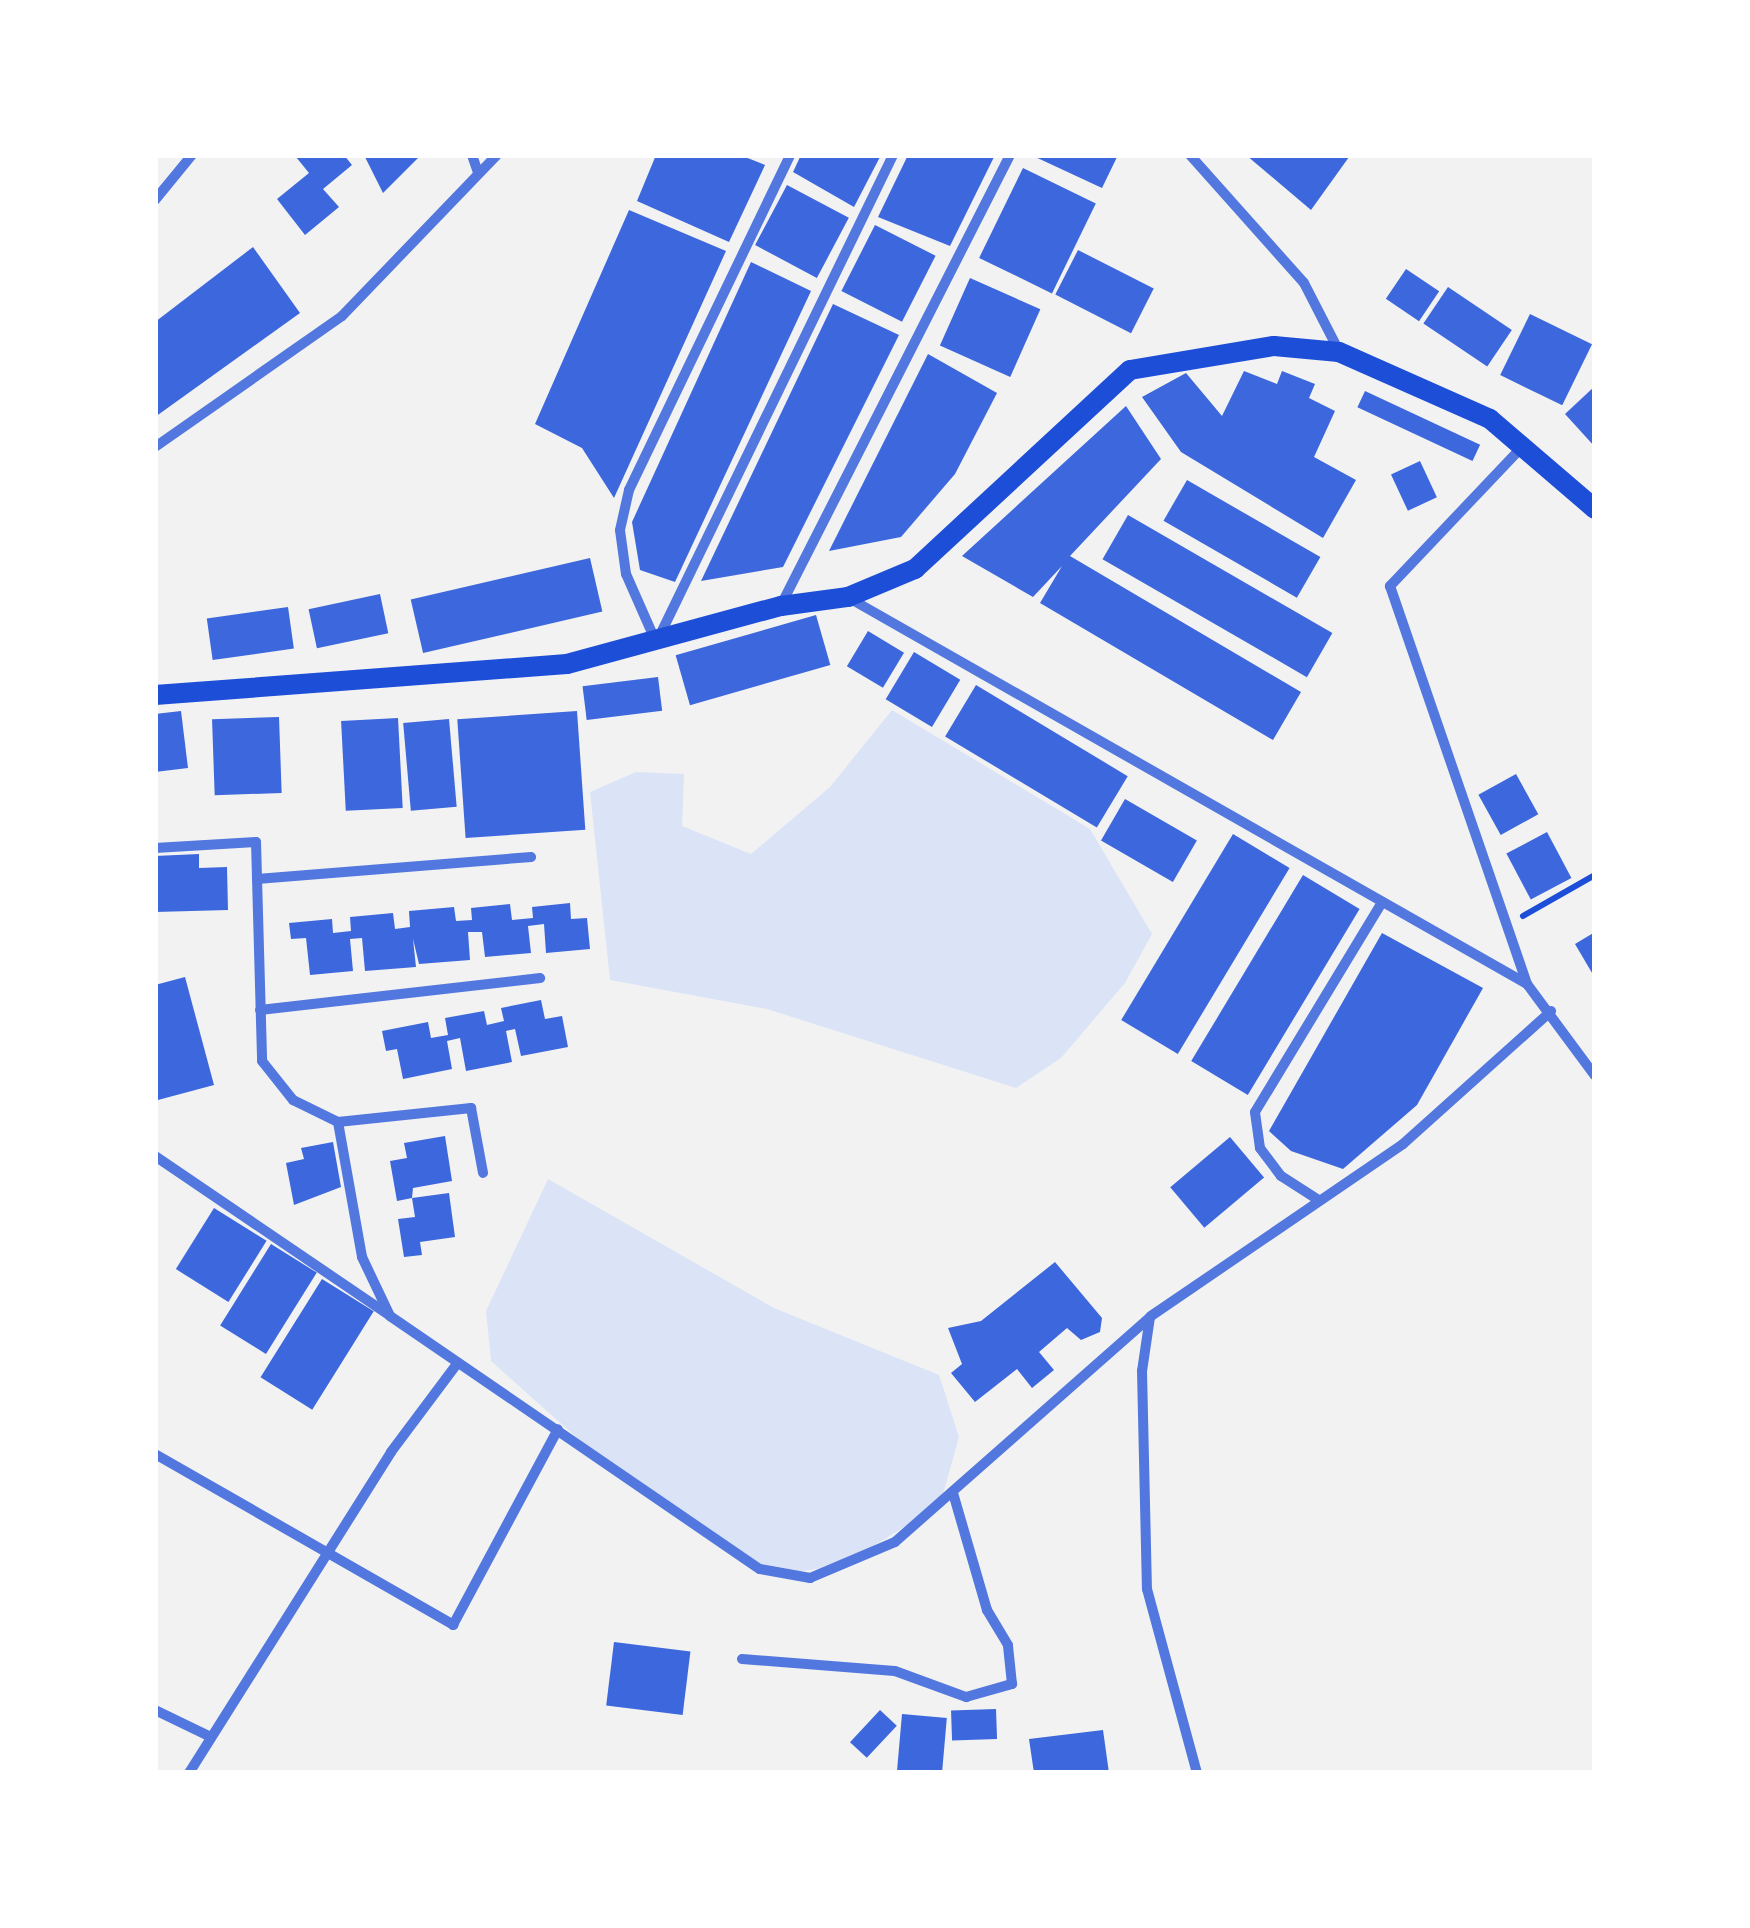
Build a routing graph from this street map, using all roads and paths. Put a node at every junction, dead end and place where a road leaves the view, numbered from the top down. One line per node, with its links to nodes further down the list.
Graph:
1 (192, 155): 9 (street)
2 (472, 155): 8 (street)
3 (497, 155): 8 (street)
4 (790, 155): 16 (street)
5 (893, 155): 16 (street)
6 (1010, 155): 15 (street)
7 (1190, 155): 10 (street)
8 (478, 172): 12 (street)
9 (155, 200)
10 (1340, 352): 11 (main road); 14 (main road)
11 (1526, 443): 13 (main road); 23 (street)
12 (155, 447)
13 (1595, 509)
14 (848, 597): 15 (main road); 22 (street)
15 (781, 606): 16 (main road)
16 (657, 642): 17 (main road)
17 (155, 695)
18 (155, 848): 21 (street)
19 (531, 856): 21 (street)
20 (1595, 874): 23 (path)
21 (257, 879): 26 (street)
22 (1380, 906): 25 (street); 32 (street)
23 (1505, 928): 25 (street)
24 (540, 978): 26 (street)
25 (1527, 984): 27 (street)
26 (260, 1010): 29 (street)
27 (1551, 1010): 28 (street); 32 (street)
28 (1595, 1076)
29 (338, 1122): 31 (street); 33 (street)
30 (155, 1156): 33 (street)
31 (483, 1173)
32 (1317, 1198): 34 (street)
33 (390, 1316): 35 (street)
34 (1151, 1316): 38 (street); 44 (street)
35 (456, 1365): 36 (street); 39 (street)
36 (558, 1428): 38 (street); 39 (street)
37 (155, 1454): 39 (street)
38 (956, 1488): 40 (street)
39 (328, 1552): 42 (street)
40 (742, 1660)
41 (155, 1710): 42 (street)
42 (211, 1738): 43 (street)
43 (189, 1773)
44 (1197, 1773)

